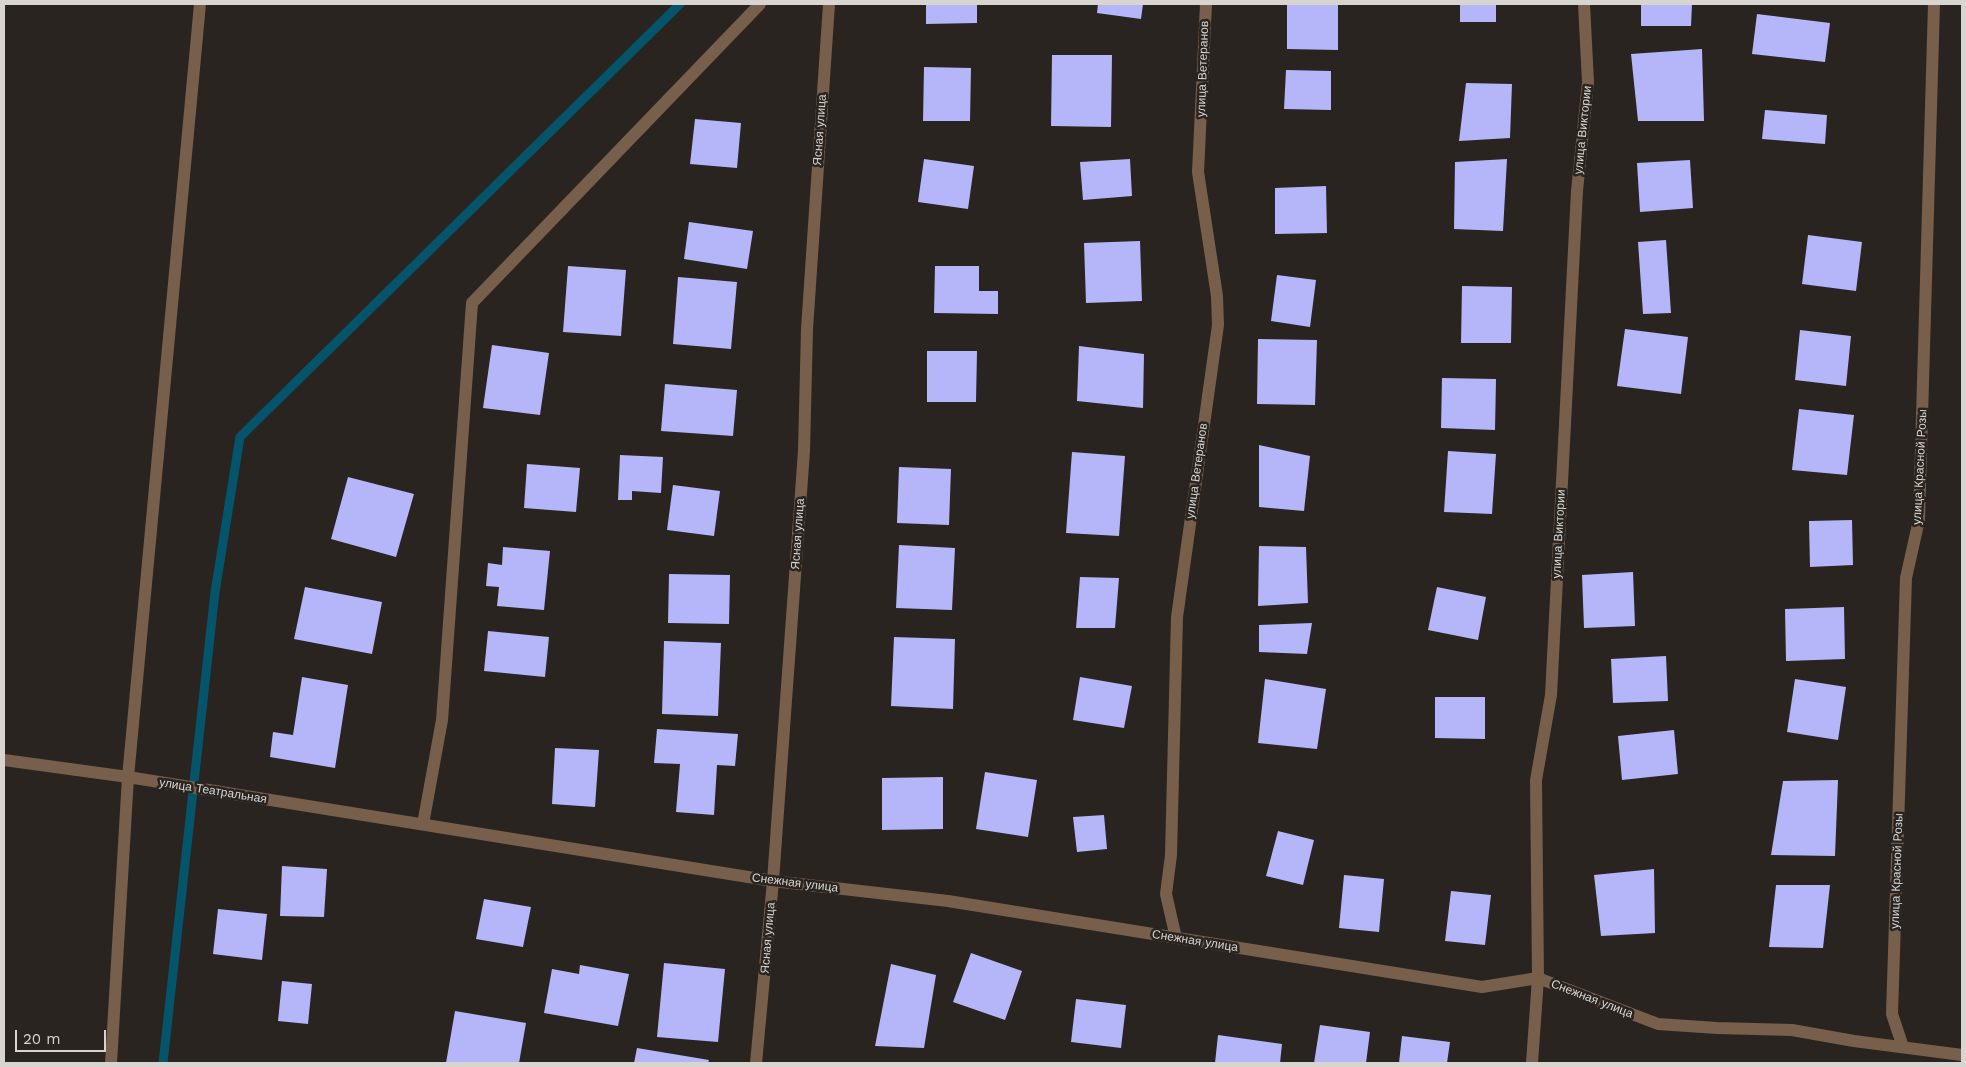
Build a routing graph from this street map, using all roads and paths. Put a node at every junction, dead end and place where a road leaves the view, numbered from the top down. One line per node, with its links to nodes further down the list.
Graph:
1 (200, 4): 8 (street)
2 (760, 4): 9 (street)
3 (829, 4): 10 (street, Ясная улица)
4 (1206, 4): 11 (street, улица Ветеранов)
5 (1584, 4): 12 (street, улица Виктории)
6 (1934, 4): 13 (street, улица Красной Розы)
7 (4, 760): 8 (street, улица Театральная)
8 (128, 778): 9 (street, улица Театральная); 15 (street)
9 (423, 824): 10 (street, Снежная улица)
10 (773, 881): 11 (street, Снежная улица); 16 (street, Ясная улица)
11 (1176, 938): 12 (street, Снежная улица)
12 (1538, 978): 13 (street, Снежная улица); 17 (street, улица Виктории)
13 (1903, 1047): 14 (street, Снежная улица)
14 (1962, 1055)
15 (111, 1063)
16 (756, 1063)
17 (1532, 1063)

